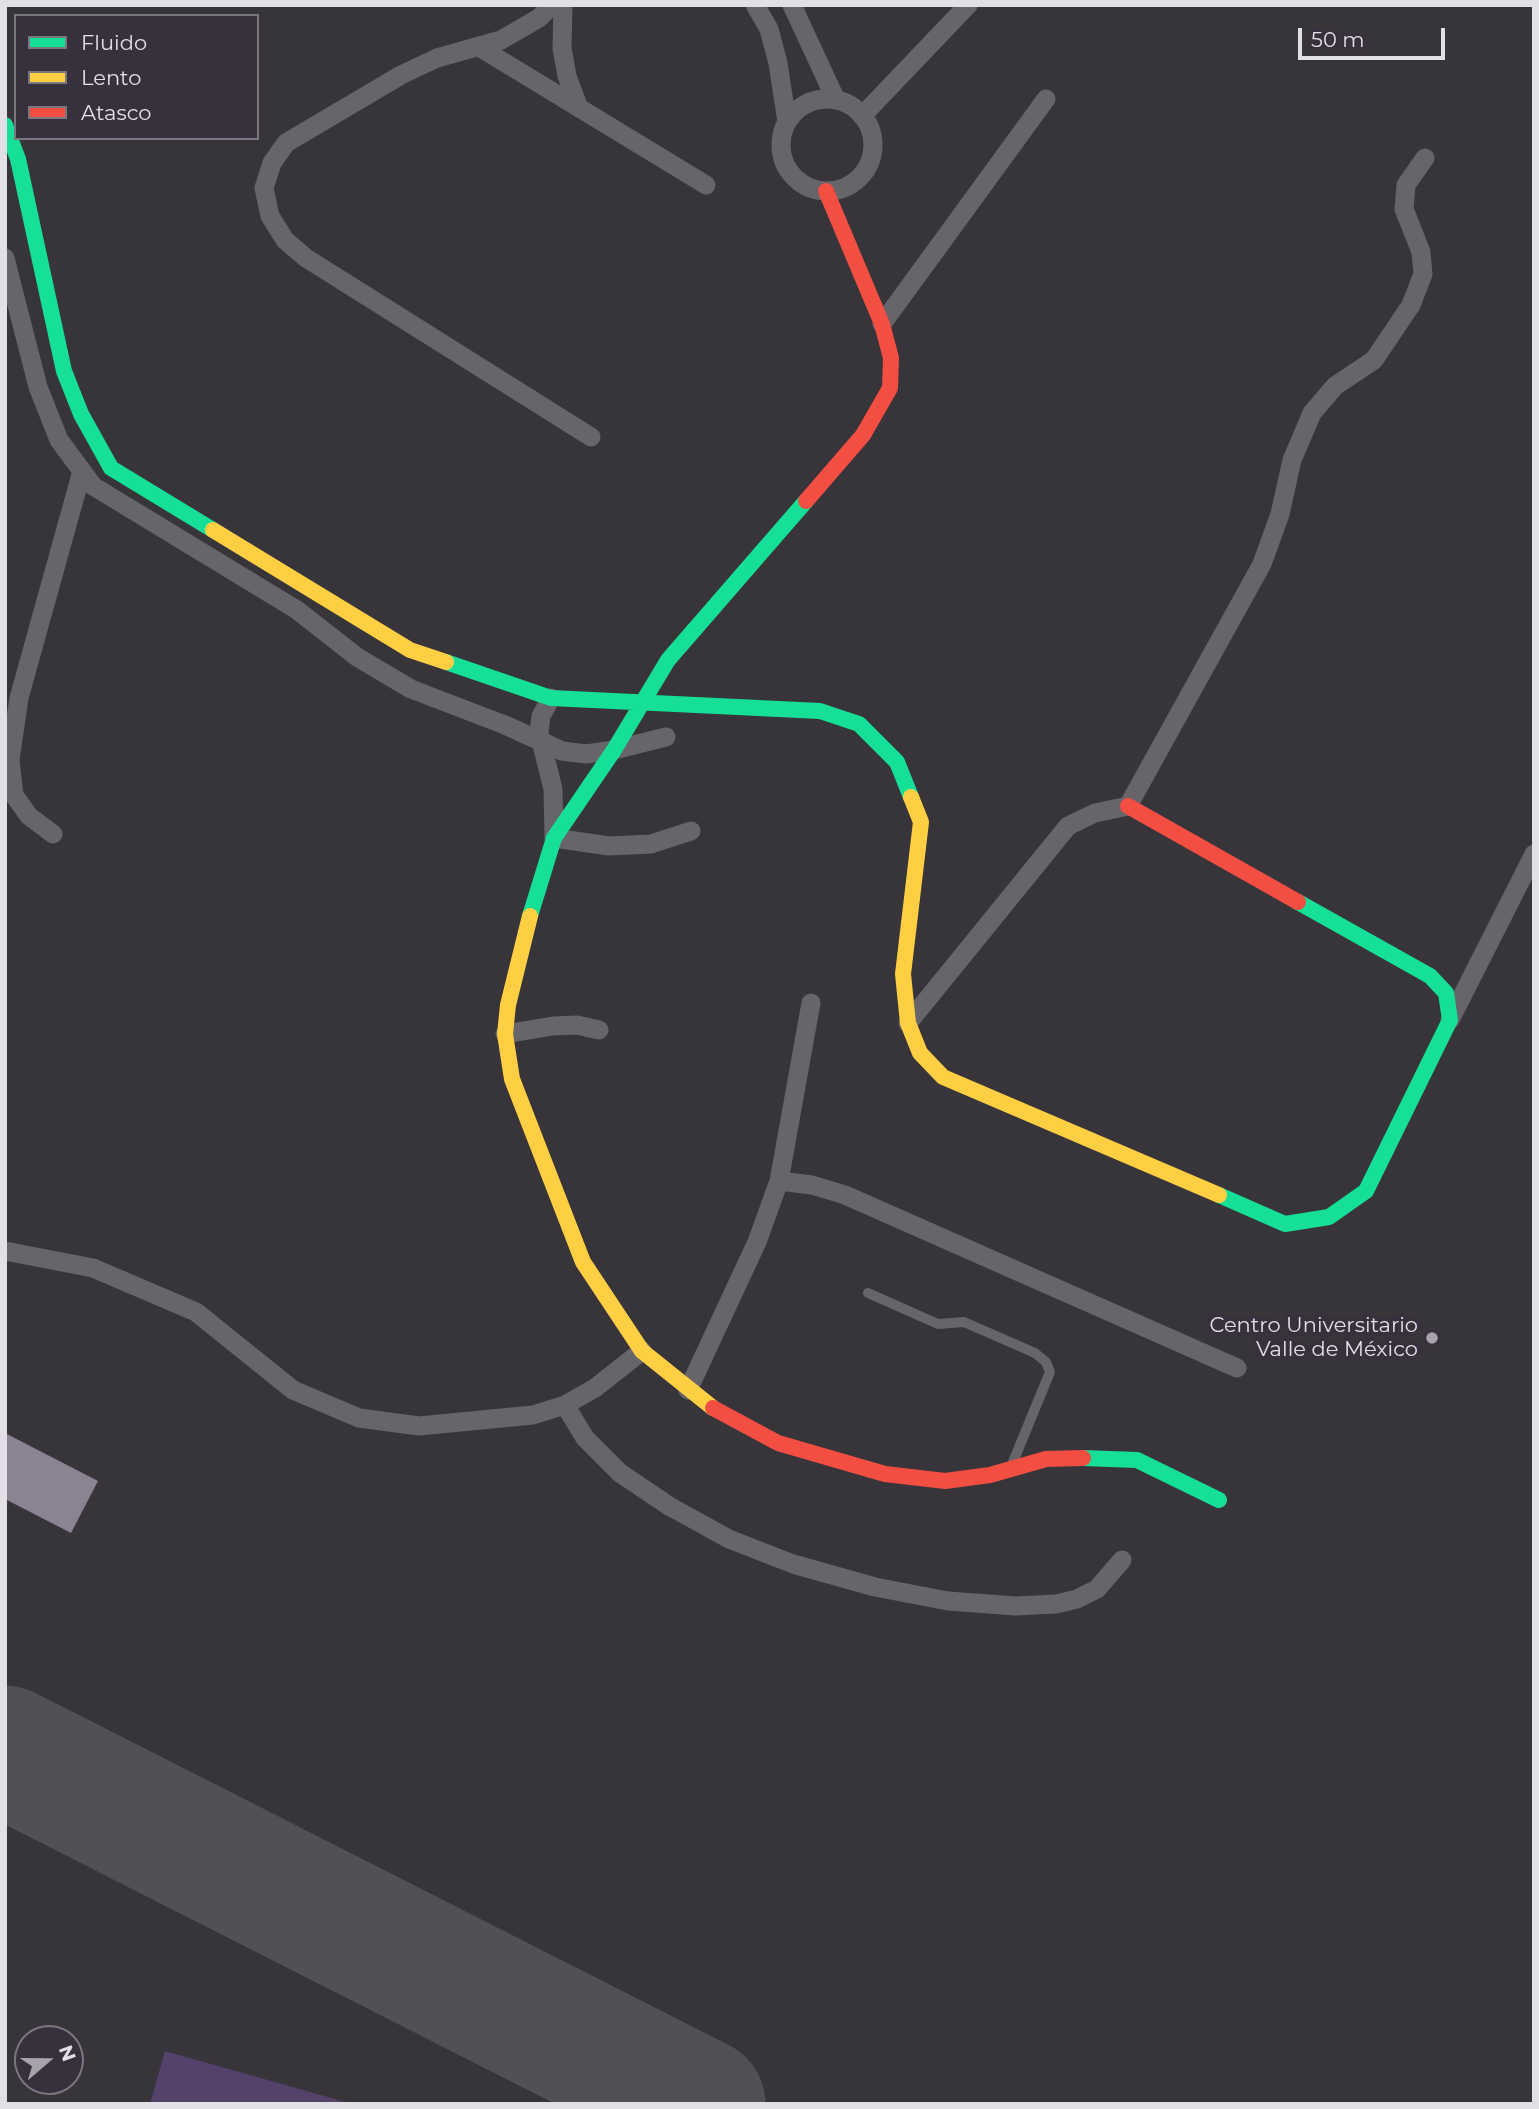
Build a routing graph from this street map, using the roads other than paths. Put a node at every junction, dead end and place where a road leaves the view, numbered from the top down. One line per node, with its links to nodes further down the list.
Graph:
1 (552, 5): 6 (street)
2 (564, 5): 9 (street)
3 (755, 5): 11 (street)
4 (792, 5): 8 (street)
5 (968, 5): 10 (street)
6 (479, 47): 9 (street); 18 (street)
7 (1046, 99): 17 (street)
8 (836, 100): 10 (street); 11 (street)
9 (579, 108): 14 (street)
10 (862, 116): 15 (street)
11 (787, 122): 15 (street)
12 (5, 125): 20 (street)
13 (1425, 158): 25 (street)
14 (706, 185)
15 (826, 191): 17 (street)
16 (5, 258): 19 (street)
17 (882, 324): 21 (street)
18 (591, 436)
19 (82, 471): 23 (street); 27 (street)
20 (551, 698): 21 (street); 23 (street)
21 (642, 701): 24 (street); 32 (street)
22 (666, 737): 24 (street)
23 (540, 740): 24 (street); 28 (street)
24 (614, 750): 28 (street)
25 (1128, 806): 31 (street); 32 (street)
26 (691, 831): 28 (street)
27 (53, 834)
28 (554, 838): 34 (street)
29 (1534, 854): 31 (street)
30 (811, 1003): 35 (street)
31 (1450, 1020): 32 (street)
32 (908, 1023)
33 (599, 1030): 34 (street)
34 (505, 1034): 38 (street)
35 (779, 1181): 39 (street); 40 (street)
36 (5, 1251): 41 (street)
37 (868, 1293): 42 (lane)
38 (642, 1351): 40 (street); 41 (street)
39 (1237, 1368)
40 (688, 1391): 42 (street)
41 (565, 1405): 44 (street)
42 (1010, 1469): 43 (street)
43 (1219, 1500)
44 (1122, 1560)

